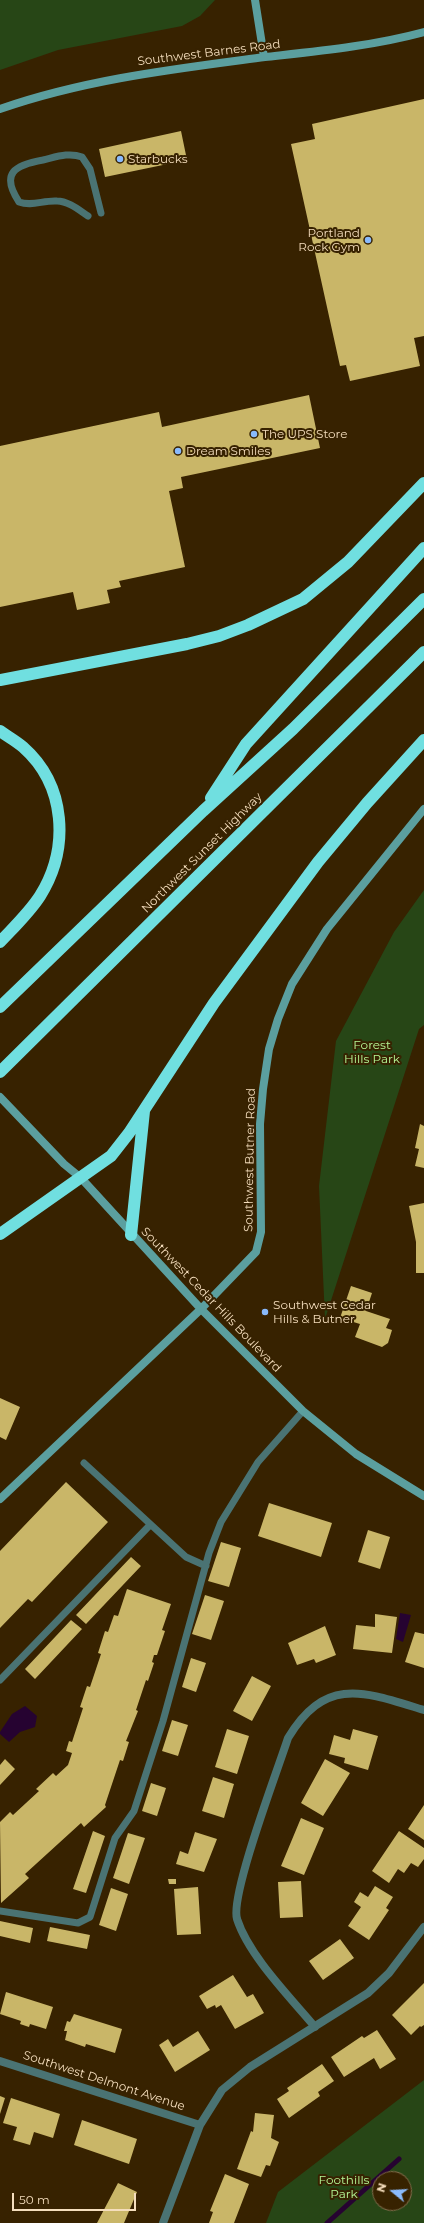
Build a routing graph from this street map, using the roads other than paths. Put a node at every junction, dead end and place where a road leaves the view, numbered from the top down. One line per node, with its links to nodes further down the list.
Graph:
1 (255, 0): 3 (main road)
2 (424, 32): 3 (main road, Southwest Barnes Road)
3 (264, 57): 4 (main road, Southwest Barnes Road)
4 (0, 109)
5 (101, 213): 6 (lane)
6 (88, 216)
7 (424, 483): 11 (highway)
8 (424, 548): 15 (highway)
9 (424, 599): 15 (highway)
10 (424, 652): 18 (highway, Northwest Sunset Highway)
11 (0, 680)
12 (0, 731): 16 (highway)
13 (424, 740): 20 (highway)
14 (424, 809): 24 (main road, Southwest Butner Road)
15 (203, 811): 17 (highway)
16 (0, 942)
17 (0, 1007)
18 (0, 1072)
19 (0, 1097): 21 (main road, Southwest Cedar Hills Boulevard)
20 (145, 1108): 21 (highway); 23 (highway)
21 (81, 1178): 22 (highway); 23 (main road, Southwest Cedar Hills Boulevard)
22 (0, 1234)
23 (131, 1235): 24 (main road, Southwest Cedar Hills Boulevard)
24 (201, 1309): 25 (main road, Southwest Cedar Hills Boulevard); 28 (main road, Southwest Butner Road)
25 (303, 1411): 27 (main road, Southwest Cedar Hills Boulevard); 30 (lane)
26 (84, 1463): 29 (lane)
27 (424, 1496)
28 (0, 1499)
29 (150, 1525): 30 (lane); 31 (lane)
30 (206, 1566): 33 (lane)
31 (0, 1680)
32 (424, 1710): 36 (street)
33 (0, 1911)
34 (424, 1926): 35 (street)
35 (421, 1939): 36 (street)
36 (315, 2027): 38 (street)
37 (0, 2061): 38 (street, Southwest Delmont Avenue)
38 (200, 2125): 39 (street)
39 (163, 2223)

